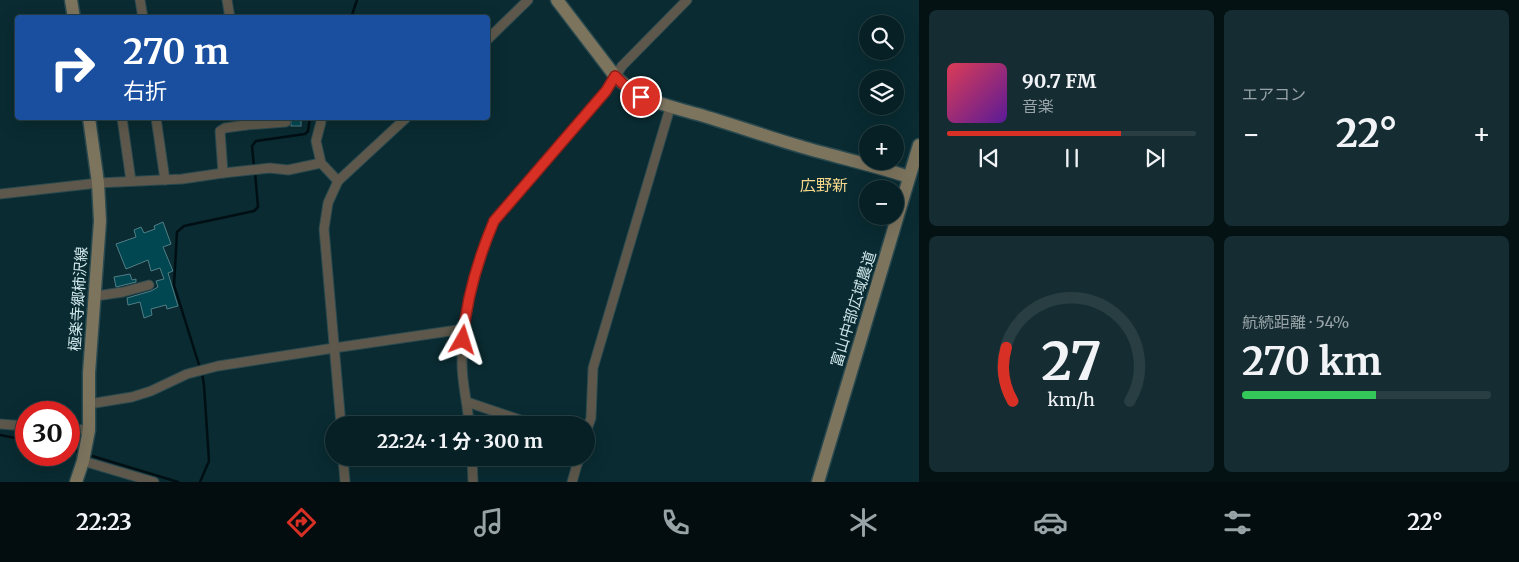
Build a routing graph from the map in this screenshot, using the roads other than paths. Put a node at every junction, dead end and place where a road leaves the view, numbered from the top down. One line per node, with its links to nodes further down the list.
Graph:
1 (71, 0): 7 (street)
2 (140, 0): 8 (street)
3 (227, 0): 9 (street)
4 (528, 0): 10 (street)
5 (557, 0): 11 (street)
6 (687, 0): 11 (street)
7 (74, 15)
8 (142, 15)
9 (230, 15)
10 (490, 37)
11 (615, 76): 12 (street); 31 (street)
12 (670, 108): 23 (street); 38 (street)
13 (89, 120): 27 (street, 極楽寺郷柿沢線)
14 (122, 120): 25 (street)
15 (156, 120): 24 (street)
16 (404, 120): 26 (street)
17 (245, 121): 18 (street); 22 (street)
18 (286, 122)
19 (321, 122): 21 (street)
20 (919, 145): 23 (street, 富山中部広域農道)
21 (321, 163): 22 (street); 26 (street)
22 (223, 172): 24 (street)
23 (914, 178): 52 (street, 富山中部広域農道)
24 (165, 180): 25 (street)
25 (131, 181): 27 (street)
26 (338, 181): 32 (street)
27 (98, 183): 28 (street); 30 (street, 極楽寺郷柿沢線)
28 (0, 194)
29 (149, 285): 30 (street)
30 (96, 296): 34 (street, 極楽寺郷柿沢線)
31 (464, 330): 32 (street); 33 (street)
32 (334, 348): 34 (street); 35 (street)
33 (468, 402): 36 (street); 37 (street)
34 (89, 404): 42 (street, 極楽寺郷柿沢線)
35 (339, 416)
36 (469, 416)
37 (509, 416)
38 (592, 416)
39 (0, 424): 40 (street)
40 (15, 425)
41 (80, 429): 42 (street)
42 (89, 430): 43 (street, 極楽寺郷柿沢線)
43 (83, 461): 47 (street, 極楽寺郷柿沢線); 48 (street)
44 (344, 466): 49 (street)
45 (472, 466): 50 (street)
46 (577, 466): 51 (street)
47 (76, 482)
48 (154, 482)
49 (345, 482)
50 (473, 482)
51 (572, 482)
52 (818, 482)

